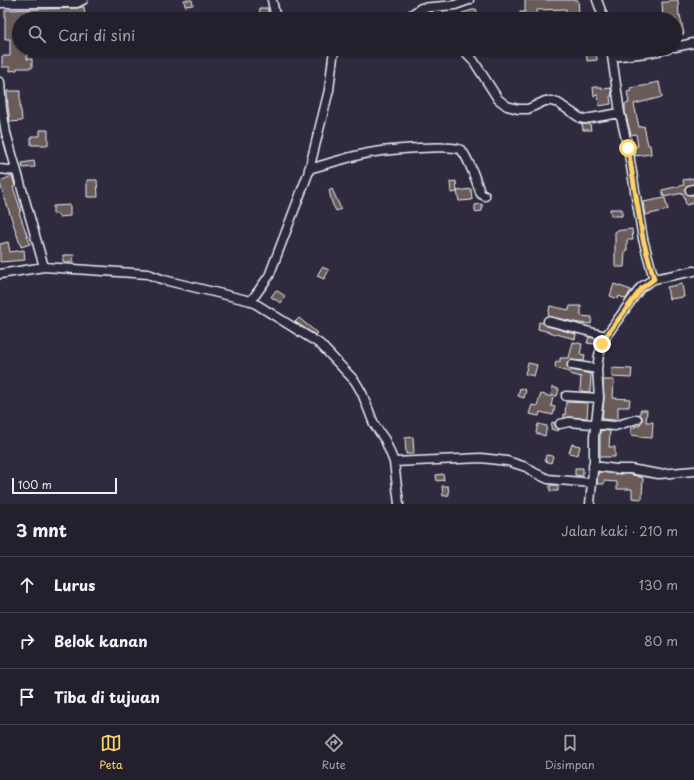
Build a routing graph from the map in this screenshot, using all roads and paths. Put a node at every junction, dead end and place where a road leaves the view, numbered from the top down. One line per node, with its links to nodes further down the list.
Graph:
1 (83, 0): 5 (street)
2 (272, 0): 8 (street)
3 (469, 0): 7 (street)
4 (597, 0): 11 (street)
5 (52, 1): 6 (street)
6 (0, 3)
7 (436, 7): 9 (street); 10 (street)
8 (275, 12)
9 (415, 12)
10 (438, 12)
11 (601, 12)
12 (694, 43): 13 (street)
13 (682, 46)
14 (333, 56): 20 (street)
15 (469, 56): 18 (street)
16 (612, 56): 18 (street)
17 (0, 82): 21 (street)
18 (620, 113): 26 (street)
19 (0, 169): 21 (street)
20 (309, 169): 22 (street); 27 (street)
21 (16, 171): 23 (street)
22 (485, 196)
23 (44, 267): 25 (street); 27 (street)
24 (694, 271): 26 (street)
25 (0, 274)
26 (654, 279): 29 (street)
27 (251, 301): 37 (street)
28 (548, 321): 29 (street)
29 (606, 336): 31 (street)
30 (572, 365): 31 (street)
31 (597, 369): 33 (street)
32 (566, 396): 33 (street)
33 (599, 398): 36 (street)
34 (637, 419): 36 (street)
35 (560, 424): 36 (street)
36 (595, 425): 38 (street)
37 (394, 462): 40 (street); 41 (street)
38 (593, 466): 39 (street); 40 (street)
39 (694, 471)
40 (592, 483): 42 (street)
41 (399, 504)
42 (590, 504)

